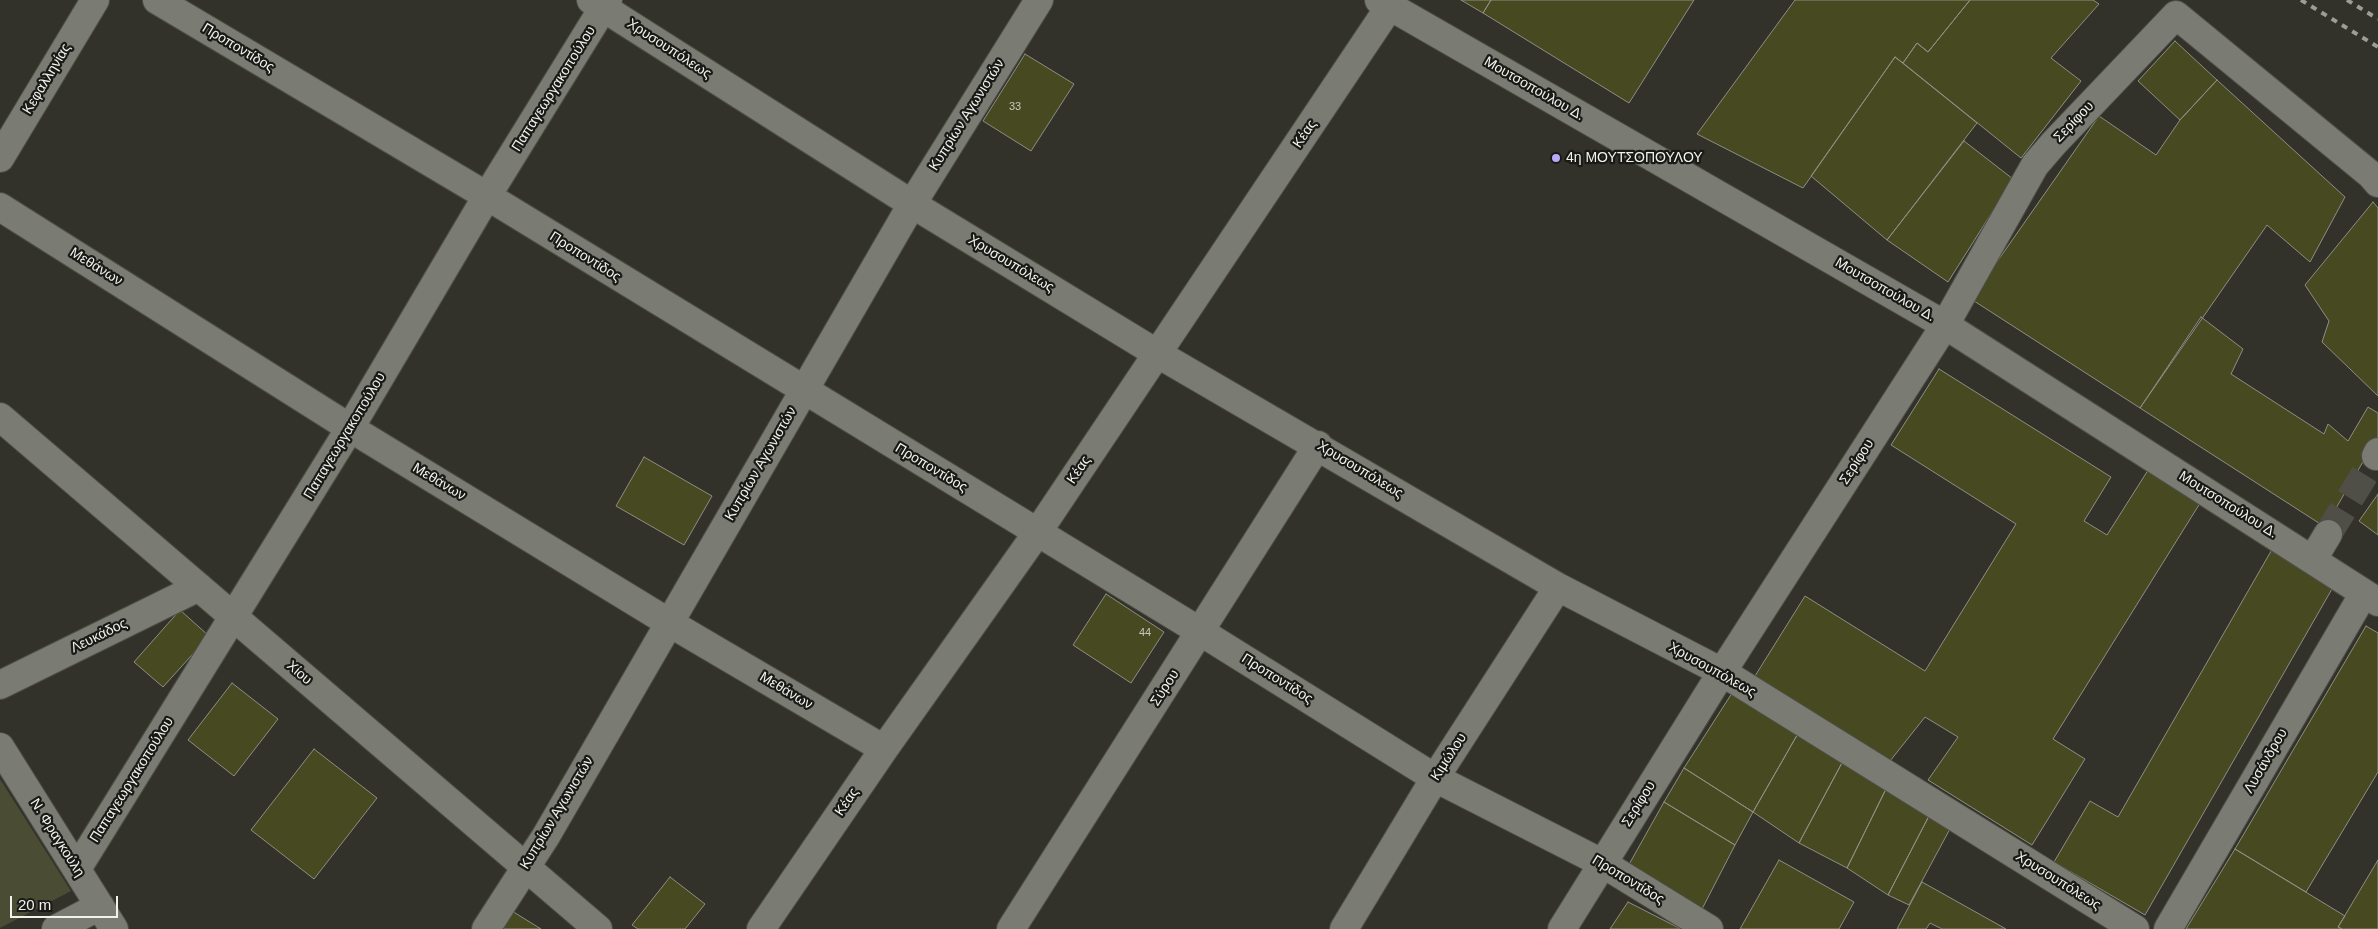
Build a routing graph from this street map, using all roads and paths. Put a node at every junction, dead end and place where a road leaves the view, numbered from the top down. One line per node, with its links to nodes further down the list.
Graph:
1 (95, 0): 6 (street, Κεφαλληνίας)
2 (157, 0): 8 (street, Προποντίδος)
3 (1039, 0): 9 (street, Κυπρίων Αγωνιστών)
4 (601, 2): 8 (street, Παπαγεωργακοπούλου); 9 (street, Χρυσουπόλεως)
5 (1384, 3): 11 (street, Μουτσοπούλου Δ.); 12 (street, Κέας)
6 (0, 158)
7 (2378, 183): 11 (street, Σερίφου)
8 (487, 196): 13 (street, Προποντίδος); 15 (street, Παπαγεωργακοπούλου)
9 (912, 204): 12 (street, Χρυσουπόλεως); 13 (street, Κυπρίων Αγωνιστών)
10 (0, 207): 15 (street, Μεθάνων)
11 (1945, 325): 19 (street, Μουτσοπούλου Δ.); 26 (street, Σερίφου)
12 (1158, 354): 16 (street, Χρυσουπόλεως); 17 (street, Κέας)
13 (804, 391): 17 (street, Προποντίδος); 24 (street, Κυπρίων Αγωνιστών)
14 (0, 417): 20 (street, Χίου)
15 (350, 428): 23 (street, Παπαγεωργακοπούλου); 24 (street, Μεθάνων)
16 (1318, 445): 21 (street, Χρυσουπόλεως); 25 (street, Σύρου)
17 (1037, 533): 25 (street, Προποντίδος); 29 (street, Κέας)
18 (2328, 534): 19 (street)
19 (2313, 558): 22 (street, Μουτσοπούλου Δ.)
20 (199, 587): 23 (street, Χίου); 27 (street, Λευκάδος)
21 (1558, 587): 26 (street, Χρυσουπόλεως); 30 (street, Κιμώλου)
22 (2371, 597): 45 (street, Λυσάνδρου)
23 (234, 617): 32 (street, Χίου); 33 (street, Παπαγεωργακοπούλου)
24 (668, 622): 29 (street, Μεθάνων); 32 (street, Κυπρίων Αγωνιστών)
25 (1201, 632): 30 (street, Προποντίδος); 40 (street, Σύρου)
26 (1722, 672): 31 (street, Σερίφου); 44 (street, Χρυσουπόλεως)
27 (0, 685)
28 (0, 747): 33 (street, Ν. Φραγκούλη)
29 (884, 749): 39 (street, Κέας)
30 (1435, 778): 31 (street, Προποντίδος); 41 (street, Κιμώλου)
31 (1602, 863): 42 (street, Σερίφου); 43 (street, Προποντίδος)
32 (525, 867): 37 (street, Κυπρίων Αγωνιστών); 38 (street, Χίου)
33 (77, 869): 34 (street, Ν. Φραγκούλη)
34 (100, 906): 35 (street); 36 (street, Ν. Φραγκούλη)
35 (56, 929)
36 (114, 929)
37 (486, 929)
38 (598, 929)
39 (761, 929)
40 (1011, 929)
41 (1344, 929)
42 (1562, 929)
43 (1709, 929)
44 (2135, 929)
45 (2168, 929)

